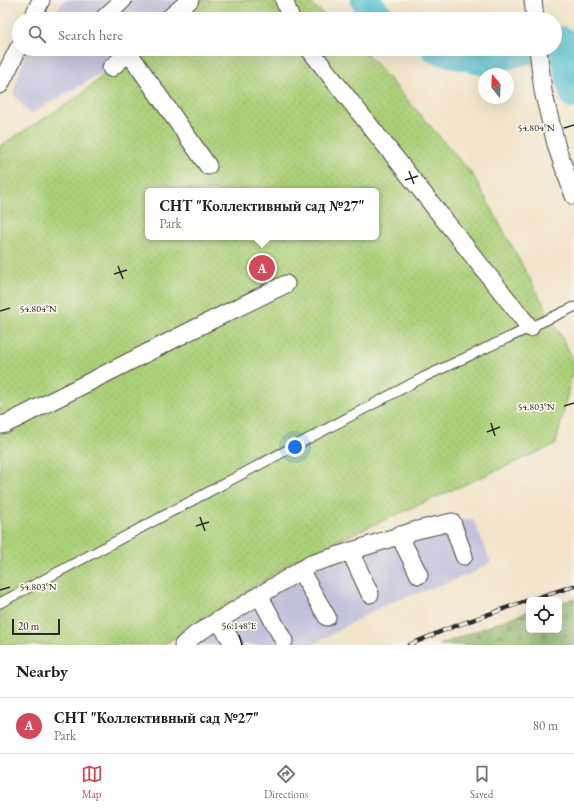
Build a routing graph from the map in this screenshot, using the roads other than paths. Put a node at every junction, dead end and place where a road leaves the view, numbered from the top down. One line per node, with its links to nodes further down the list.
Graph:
1 (42, 0): 6 (street)
2 (123, 0): 7 (street)
3 (190, 0): 8 (street)
4 (284, 0): 9 (street)
5 (533, 0): 10 (street)
6 (36, 12)
7 (110, 12)
8 (176, 12)
9 (288, 12)
10 (534, 12)
11 (14, 56): 17 (street)
12 (125, 56): 16 (street)
13 (134, 56): 18 (street)
14 (315, 56): 22 (street)
15 (539, 56): 19 (street)
16 (111, 68)
17 (0, 85)
18 (208, 166)
19 (574, 196)
20 (286, 284): 23 (street)
21 (574, 307): 22 (lane)
22 (530, 328): 31 (lane)
23 (0, 425)
24 (399, 536): 25 (street); 26 (street); 28 (street)
25 (350, 551): 27 (street); 29 (street)
26 (464, 556)
27 (300, 570): 30 (street); 32 (street)
28 (419, 575)
29 (370, 594)
30 (259, 595): 33 (street); 34 (street)
31 (0, 602)
32 (327, 617)
33 (218, 620): 35 (street); 36 (street)
34 (284, 641)
35 (183, 645)
36 (234, 645)

